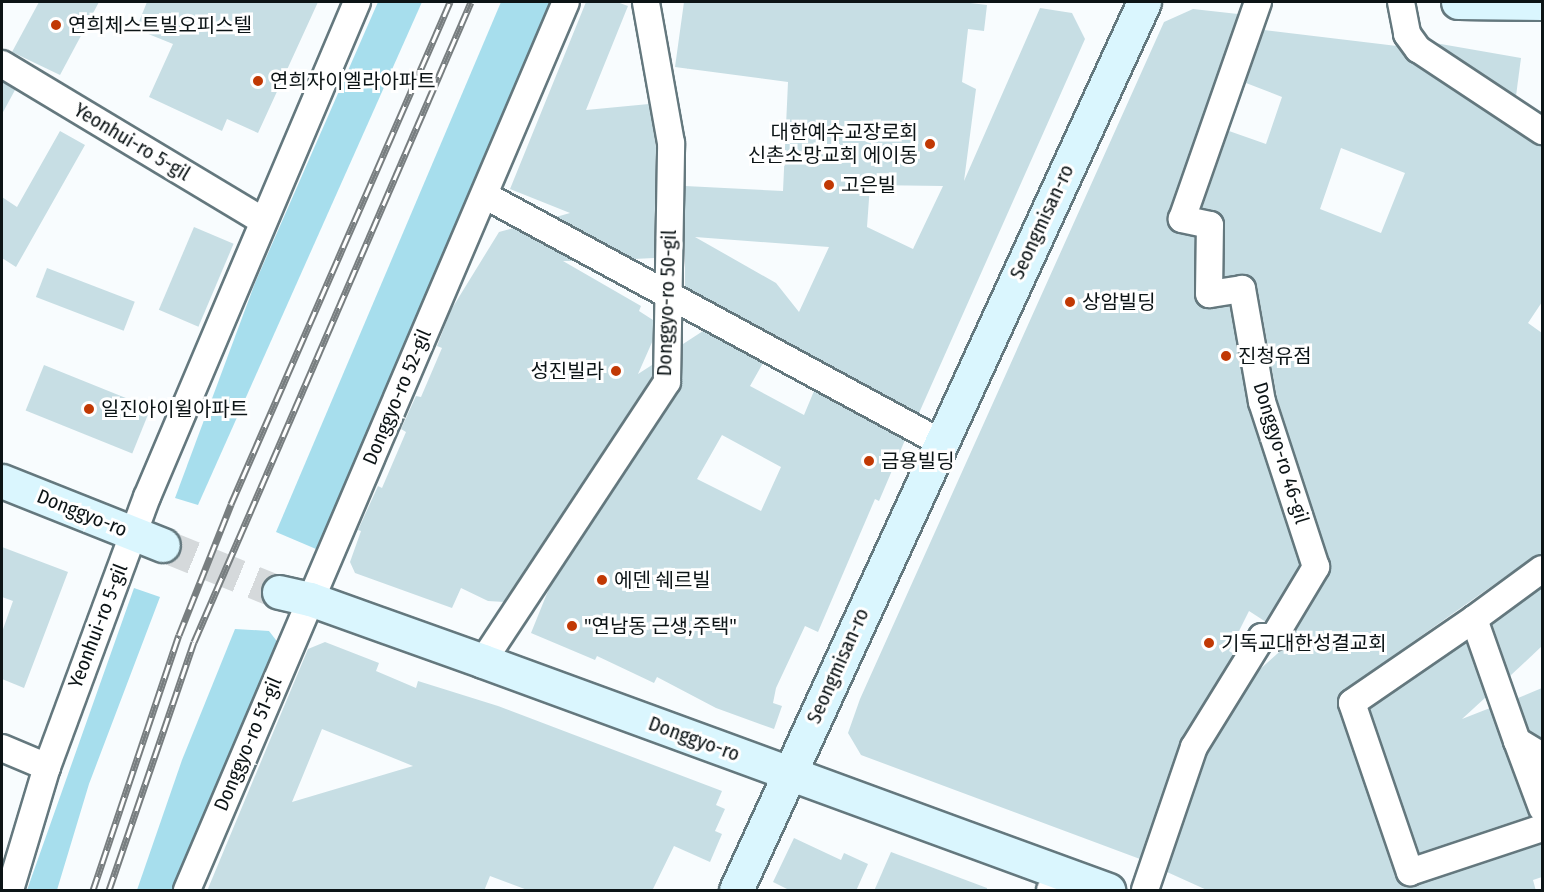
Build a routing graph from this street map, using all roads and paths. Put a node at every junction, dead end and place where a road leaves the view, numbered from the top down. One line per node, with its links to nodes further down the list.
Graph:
1 (357, 2): 12 (street, Yeonhui-ro 5-gil)
2 (566, 2): 11 (street, Donggyo-ro 52-gil)
3 (646, 2): 13 (street, Donggyo-ro 50-gil)
4 (1144, 2): 14 (street, Seongmisan-ro)
5 (1257, 2): 33 (street, Donggyo-ro 46-gil)
6 (1401, 2): 10 (street)
7 (1458, 2): 8 (street)
8 (1542, 3)
9 (2, 64): 12 (street, Yeonhui-ro 5-gil)
10 (1542, 131)
11 (486, 196): 13 (street); 18 (street, Donggyo-ro 52-gil)
12 (262, 220): 16 (street, Yeonhui-ro 5-gil)
13 (669, 298): 14 (street); 20 (street, Donggyo-ro 50-gil)
14 (940, 442): 25 (street, Seongmisan-ro)
15 (2, 482): 16 (street, Donggyo-ro)
16 (148, 539): 24 (street, Yeonhui-ro 5-gil)
17 (1542, 569): 19 (street)
18 (294, 596): 20 (street, Donggyo-ro); 30 (street, Donggyo-ro 51-gil)
19 (1474, 619): 21 (street); 27 (street)
20 (483, 661): 25 (street, Donggyo-ro)
21 (1517, 741): 23 (street); 26 (street)
22 (2, 747): 24 (street)
23 (1542, 756)
24 (47, 767): 29 (street, Yeonhui-ro 5-gil)
25 (791, 774): 28 (street, Donggyo-ro); 31 (street, Seongmisan-ro)
26 (1542, 808)
27 (1542, 828)
28 (1057, 882): 32 (street, Donggyo-ro)
29 (10, 891)
30 (187, 891)
31 (736, 891)
32 (1108, 891)
33 (1145, 891)

